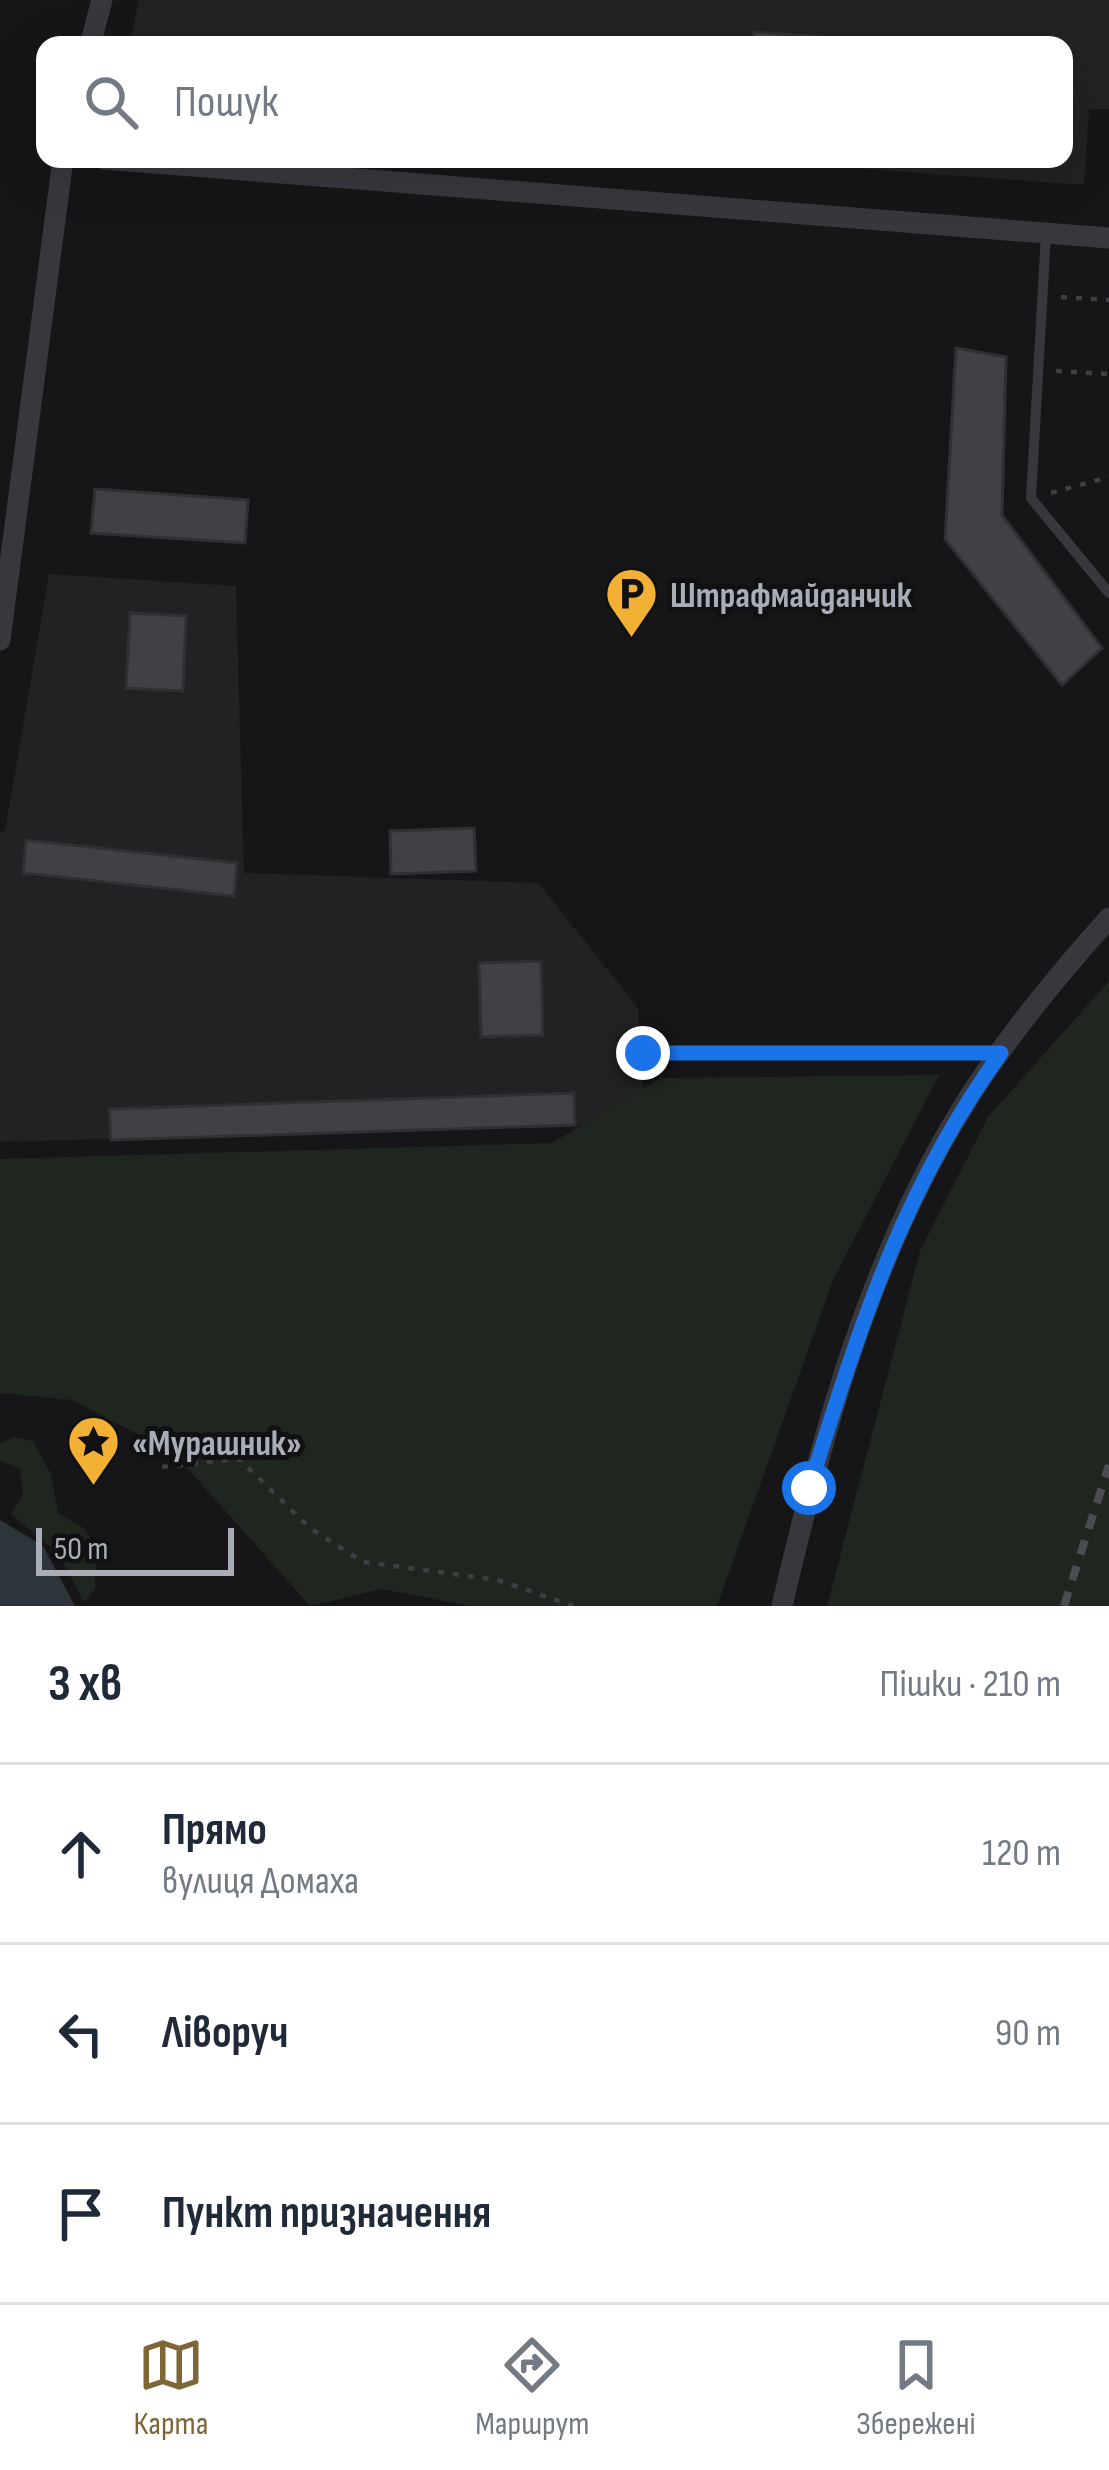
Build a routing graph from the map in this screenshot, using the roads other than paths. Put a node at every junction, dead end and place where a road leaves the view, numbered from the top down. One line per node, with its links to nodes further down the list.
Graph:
1 (101, 0): 2 (street)
2 (92, 36)
3 (62, 168): 8 (street)
4 (219, 168): 5 (street)
5 (1046, 233): 6 (street); 7 (lane)
6 (1109, 238)
7 (1109, 592)
8 (0, 640)
9 (1109, 918): 11 (street)
10 (643, 1053): 11 (lane)
11 (1001, 1053): 12 (street)
12 (782, 1606)

